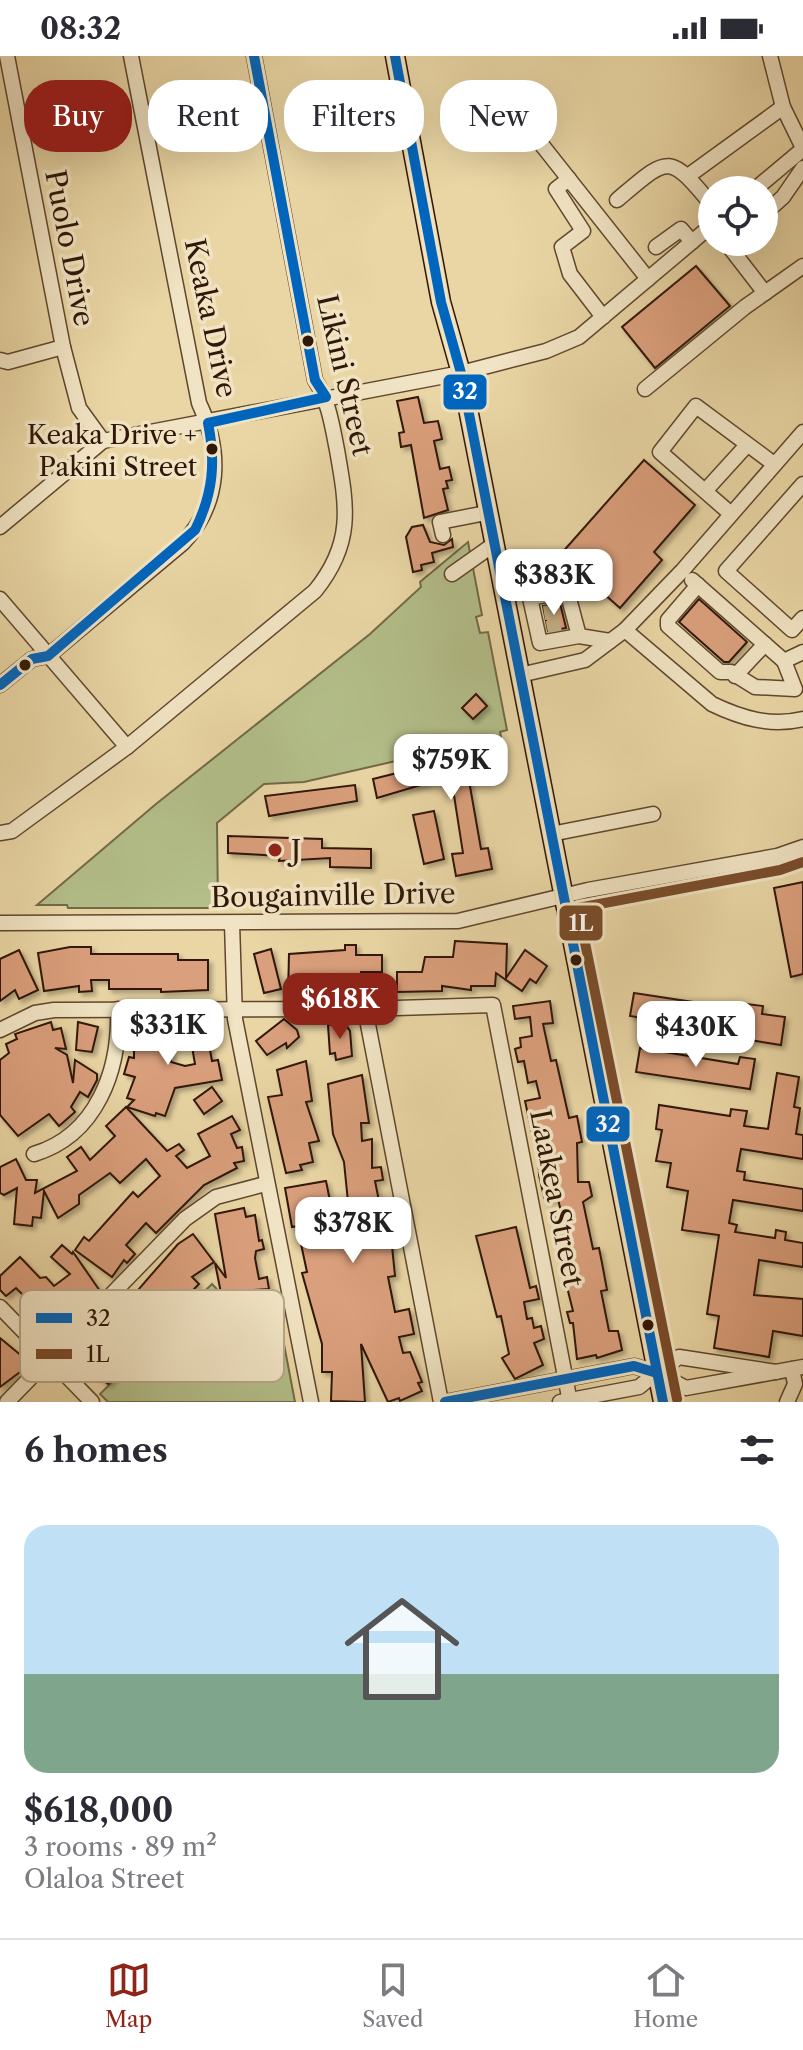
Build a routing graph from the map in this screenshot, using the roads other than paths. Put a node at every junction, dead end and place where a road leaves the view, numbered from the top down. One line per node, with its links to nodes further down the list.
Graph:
1 (7, 56): 6 (street, Puolo Drive)
2 (131, 56): 30 (street, Keaka Drive)
3 (254, 56): 29 (street, Likini Street)
4 (395, 56): 27 (main road)
5 (770, 56): 7 (street)
6 (6, 90): 25 (street, Puolo Drive)
7 (783, 107): 8 (street); 11 (street)
8 (803, 149): 12 (street)
9 (548, 152): 13 (street)
10 (803, 168): 16 (street)
11 (688, 176): 14 (street); 15 (street)
12 (771, 176)
13 (569, 179): 22 (street); 24 (street)
14 (698, 188)
15 (617, 200)
16 (778, 201)
17 (698, 237): 18 (street)
18 (692, 242): 19 (street); 22 (street)
19 (656, 247)
20 (736, 256): 23 (street)
21 (803, 266): 23 (street)
22 (648, 279): 24 (street)
23 (765, 293): 28 (street)
24 (603, 317): 27 (street)
25 (63, 347): 26 (street); 32 (street, Puolo Drive)
26 (0, 360)
27 (461, 373): 29 (street); 37 (main road)
28 (645, 389)
29 (326, 397): 30 (street); 63 (street, Likini Street)
30 (208, 423): 32 (street); 57 (street, Keaka Drive)
31 (803, 432): 34 (street)
32 (103, 441): 39 (street)
33 (747, 445): 34 (street); 36 (street); 36 (street)
34 (774, 464): 38 (street)
35 (803, 484): 45 (street)
36 (706, 490): 38 (street)
37 (486, 513): 40 (street); 41 (main road)
38 (731, 514): 42 (street)
39 (0, 527)
40 (443, 535)
41 (493, 545): 43 (street); 52 (main road)
42 (682, 571): 44 (street); 53 (street)
43 (452, 574)
44 (698, 585): 47 (street); 60 (street)
45 (748, 591): 47 (street); 48 (street)
46 (0, 599): 57 (street)
47 (730, 612): 54 (street)
48 (772, 612): 49 (street); 54 (street)
49 (803, 618)
50 (571, 620): 51 (street); 51 (street); 55 (street)
51 (539, 621): 52 (street)
52 (510, 628): 59 (main road)
53 (625, 630): 55 (street); 62 (street)
54 (759, 639): 58 (street); 60 (street)
55 (610, 641): 59 (street)
56 (803, 652): 58 (street)
57 (48, 656): 61 (street, Keaka Drive); 63 (street)
58 (784, 661): 60 (street)
59 (520, 675): 66 (main road)
60 (735, 676)
61 (0, 685)
62 (803, 719)
63 (127, 747): 65 (street, Likini Street)
64 (653, 814): 66 (street)
65 (0, 833)
66 (551, 834): 68 (main road)
67 (803, 847): 68 (street, Bougainville Drive)
68 (562, 897): 70 (street, Bougainville Drive); 82 (main road)
69 (0, 923): 70 (street, Bougainville Drive)
70 (232, 923): 71 (street)
71 (233, 1008): 72 (street); 73 (street); 76 (street)
72 (118, 1009): 74 (street); 75 (street)
73 (365, 1009): 83 (street, Laakea Street); 90 (street)
74 (0, 1030)
75 (34, 1154)
76 (265, 1184): 77 (street); 89 (street)
77 (117, 1290)
78 (0, 1307): 79 (street)
79 (20, 1327)
80 (798, 1368): 81 (street); 92 (street)
81 (776, 1372): 82 (street); 82 (street)
82 (656, 1374): 83 (street); 86 (street); 91 (main road)
83 (565, 1379): 86 (street, Laakea Street); 90 (street)
84 (27, 1382): 87 (street)
85 (73, 1382): 88 (street)
86 (567, 1401)
87 (7, 1402)
88 (92, 1402)
89 (311, 1402)
90 (443, 1402)
91 (663, 1402)
92 (787, 1402)

